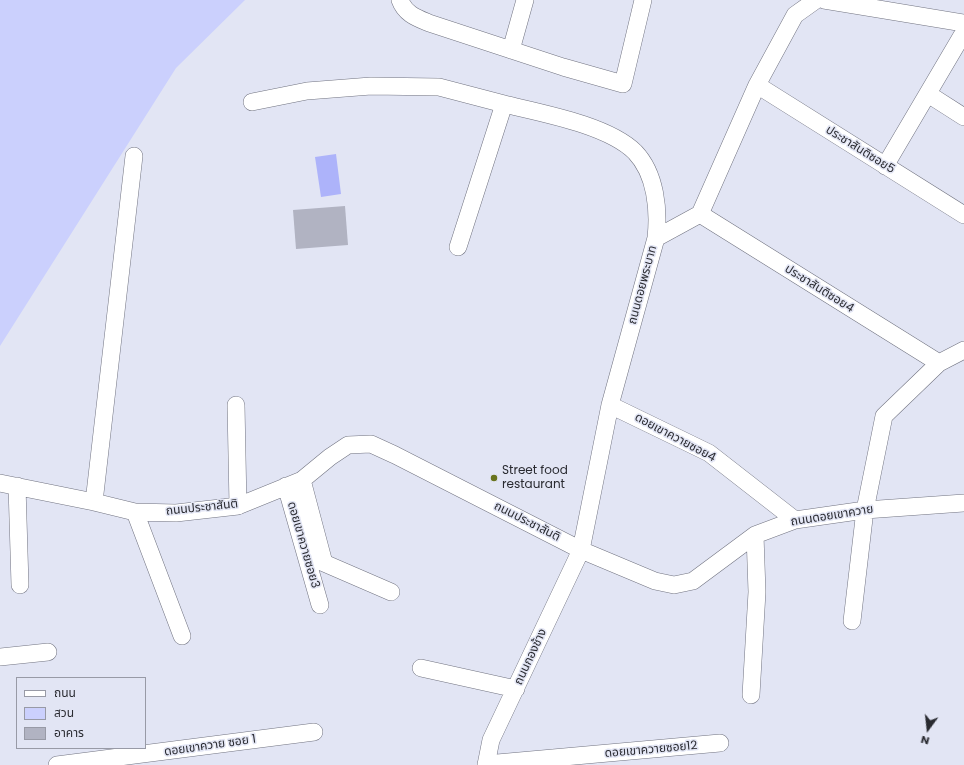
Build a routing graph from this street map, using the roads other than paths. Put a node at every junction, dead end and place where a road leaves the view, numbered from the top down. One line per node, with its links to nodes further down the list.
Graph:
1 (400, 0): 8 (street)
2 (525, 0): 8 (street)
3 (643, 0): 8 (street)
4 (816, 0): 9 (street)
5 (824, 0): 6 (street)
6 (964, 23)
7 (964, 32): 10 (street)
8 (511, 50)
9 (756, 85): 15 (street, ประชาสันติซอย5); 16 (street)
10 (928, 94): 13 (street); 15 (street)
11 (252, 102): 12 (street)
12 (504, 104): 18 (street); 19 (street)
13 (964, 117)
14 (134, 156): 28 (street)
15 (886, 166): 17 (street, ประชาสันติซอย5)
16 (700, 214): 18 (street, ถนนดอยพระบาท); 21 (street, ประชาสันติซอย4)
17 (964, 215)
18 (656, 238): 23 (street, ถนนดอยพระบาท)
19 (458, 247)
20 (964, 350): 21 (street)
21 (939, 363): 31 (street)
22 (236, 405): 30 (street)
23 (610, 405): 33 (street, ดอยเขาควายซอย4); 35 (street, ถนนดอยพระบาท)
24 (302, 480): 27 (street, ถนนประชาสันติ); 35 (street, ถนนประชาสันติ); 37 (street)
25 (0, 483): 26 (street, ถนนประชาสันติ)
26 (17, 486): 28 (street, ถนนประชาสันติ); 36 (street)
27 (286, 486): 30 (street, ถนนประชาสันติ); 38 (street, ดอยเขาควายซอย3)
28 (94, 502): 32 (street, ถนนประชาสันติ)
29 (964, 503): 31 (street, ถนนดอยเขาควาย)
30 (238, 506): 32 (street, ถนนประชาสันติ)
31 (865, 510): 33 (street, ถนนดอยเขาควาย); 39 (street)
32 (134, 512): 40 (street)
33 (795, 520): 34 (street, ถนนดอยเขาควาย)
34 (755, 536): 35 (street, ถนนดอยเขาควาย); 45 (street)
35 (581, 550): 44 (street, ถนนกองช้าง)
36 (20, 585)
37 (391, 592)
38 (320, 605)
39 (852, 621)
40 (182, 636)
41 (48, 652): 42 (street)
42 (0, 657)
43 (421, 668): 44 (street)
44 (516, 689): 50 (street, ถนนกองช้าง)
45 (751, 695)
46 (314, 732): 48 (street, ดอยเขาควาย ซอย 1)
47 (720, 743): 50 (street, ดอยเขาควายซอย12)
48 (115, 762): 49 (street, ดอยเขาควาย ซอย 1)
49 (57, 765)
50 (486, 765)

